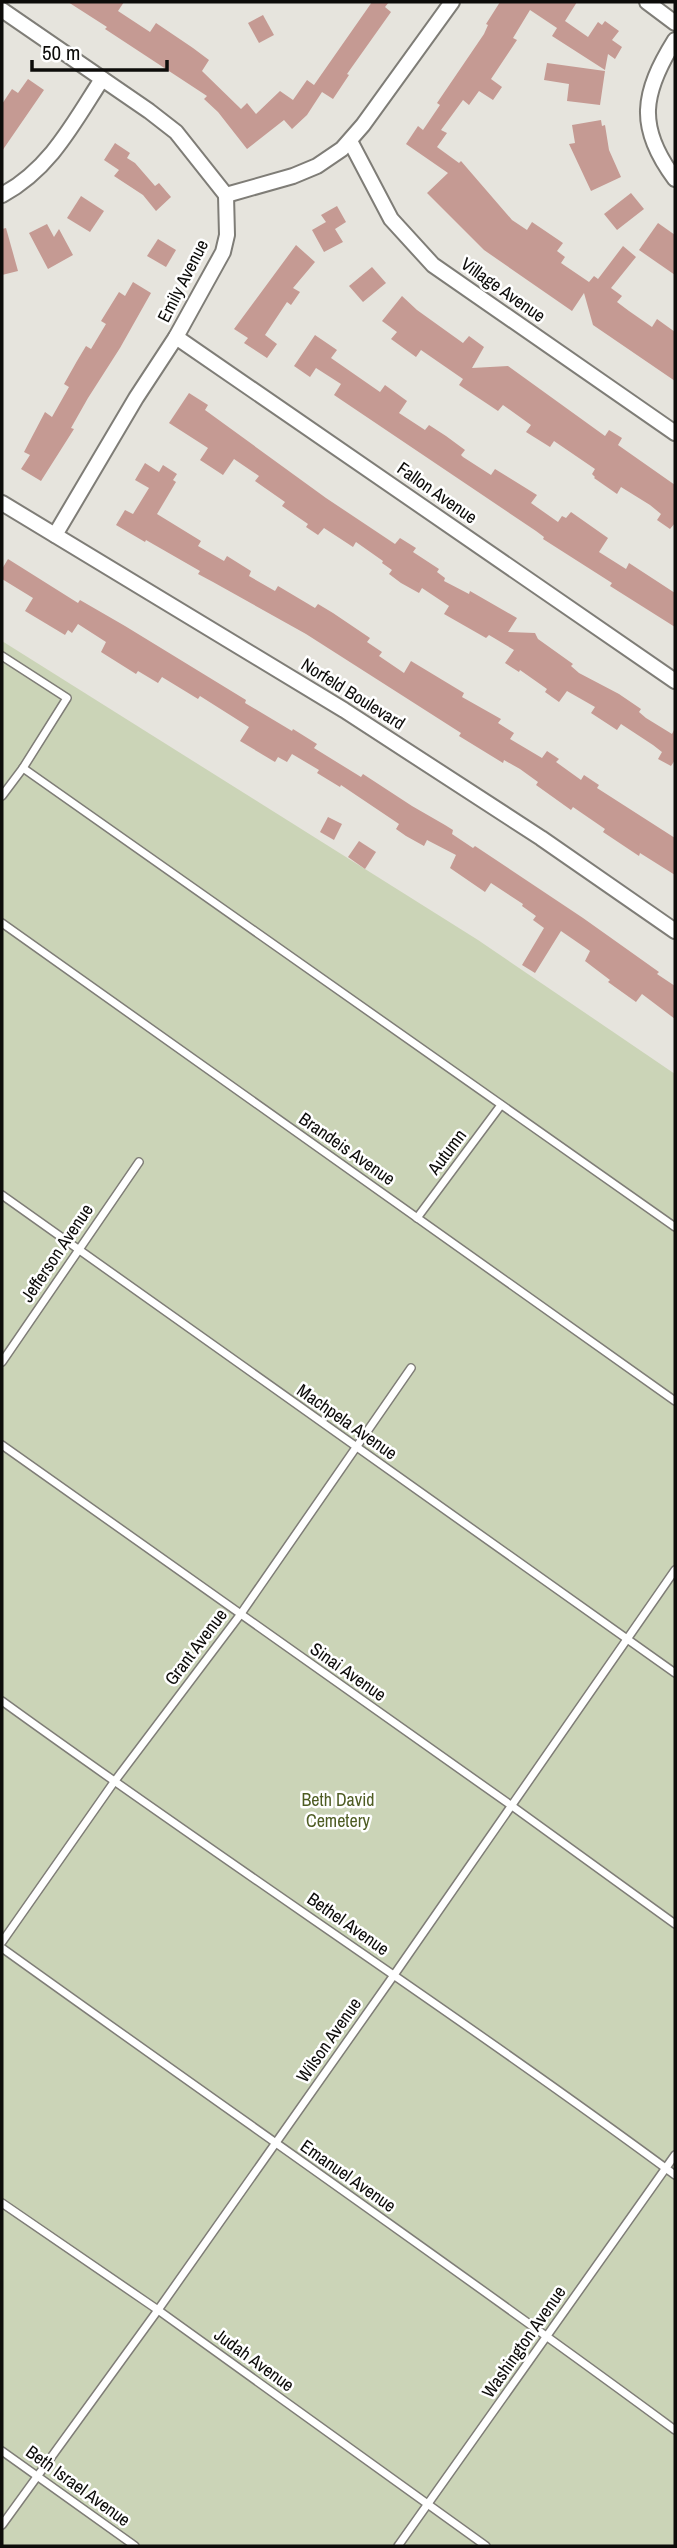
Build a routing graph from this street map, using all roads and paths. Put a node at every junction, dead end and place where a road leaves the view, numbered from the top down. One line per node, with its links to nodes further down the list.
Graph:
1 (452, 2): 7 (street)
2 (647, 2): 4 (street)
3 (2, 10): 6 (street)
4 (675, 23)
5 (675, 40): 8 (street)
6 (102, 79): 9 (street); 10 (street)
7 (350, 141): 10 (street); 12 (street, Village Avenue)
8 (675, 179)
9 (2, 195)
10 (226, 195): 11 (street, Emily Avenue)
11 (176, 337): 14 (street, Emily Avenue); 16 (street, Fallon Avenue)
12 (675, 433)
13 (2, 503): 14 (street, Norfeld Boulevard)
14 (55, 535): 20 (street, Norfeld Boulevard)
15 (2, 656): 17 (lane)
16 (675, 681)
17 (23, 768): 18 (lane); 21 (lane)
18 (2, 796)
19 (2, 923): 24 (lane, Brandeis Avenue)
20 (675, 931)
21 (501, 1105): 24 (lane, Autumn); 25 (lane)
22 (139, 1162): 26 (lane, Jefferson Avenue)
23 (2, 1195): 26 (lane, Machpela Avenue)
24 (417, 1218): 29 (lane, Brandeis Avenue)
25 (675, 1227)
26 (78, 1250): 27 (lane, Jefferson Avenue); 31 (lane, Machpela Avenue)
27 (2, 1363)
28 (411, 1368): 31 (lane, Grant Avenue)
29 (675, 1401)
30 (2, 1445): 33 (lane, Sinai Avenue)
31 (355, 1447): 33 (lane, Grant Avenue); 34 (lane, Machpela Avenue)
32 (675, 1570): 34 (lane, Wilson Avenue)
33 (240, 1615): 37 (lane, Grant Avenue); 38 (lane, Sinai Avenue)
34 (628, 1639): 35 (lane, Machpela Avenue); 38 (lane, Wilson Avenue)
35 (675, 1673)
36 (2, 1701): 37 (lane, Bethel Avenue)
37 (114, 1782): 40 (lane, Grant Avenue); 42 (lane, Bethel Avenue)
38 (512, 1806): 39 (lane, Sinai Avenue); 42 (lane, Wilson Avenue)
39 (675, 1924)
40 (2, 1942)
41 (2, 1948): 43 (lane, Emanuel Avenue)
42 (394, 1975): 43 (lane, Wilson Avenue); 45 (lane, Bethel Avenue)
43 (274, 2144): 48 (lane, Wilson Avenue); 49 (lane, Emanuel Avenue)
44 (675, 2155): 45 (lane, Washington Avenue)
45 (666, 2168): 46 (lane, Bethel Avenue); 49 (lane, Washington Avenue)
46 (675, 2175)
47 (2, 2203): 48 (lane, Judah Avenue)
48 (158, 2310): 52 (lane, Wilson Avenue); 53 (lane, Judah Avenue)
49 (548, 2336): 50 (lane, Emanuel Avenue); 53 (lane, Washington Avenue)
50 (675, 2430)
51 (2, 2451): 52 (lane, Beth Israel Avenue)
52 (37, 2475): 54 (lane, Wilson Avenue); 55 (lane, Beth Israel Avenue)
53 (428, 2505): 56 (lane, Washington Avenue); 57 (lane, Judah Avenue)
54 (2, 2525)
55 (135, 2546)
56 (398, 2546)
57 (486, 2546)

